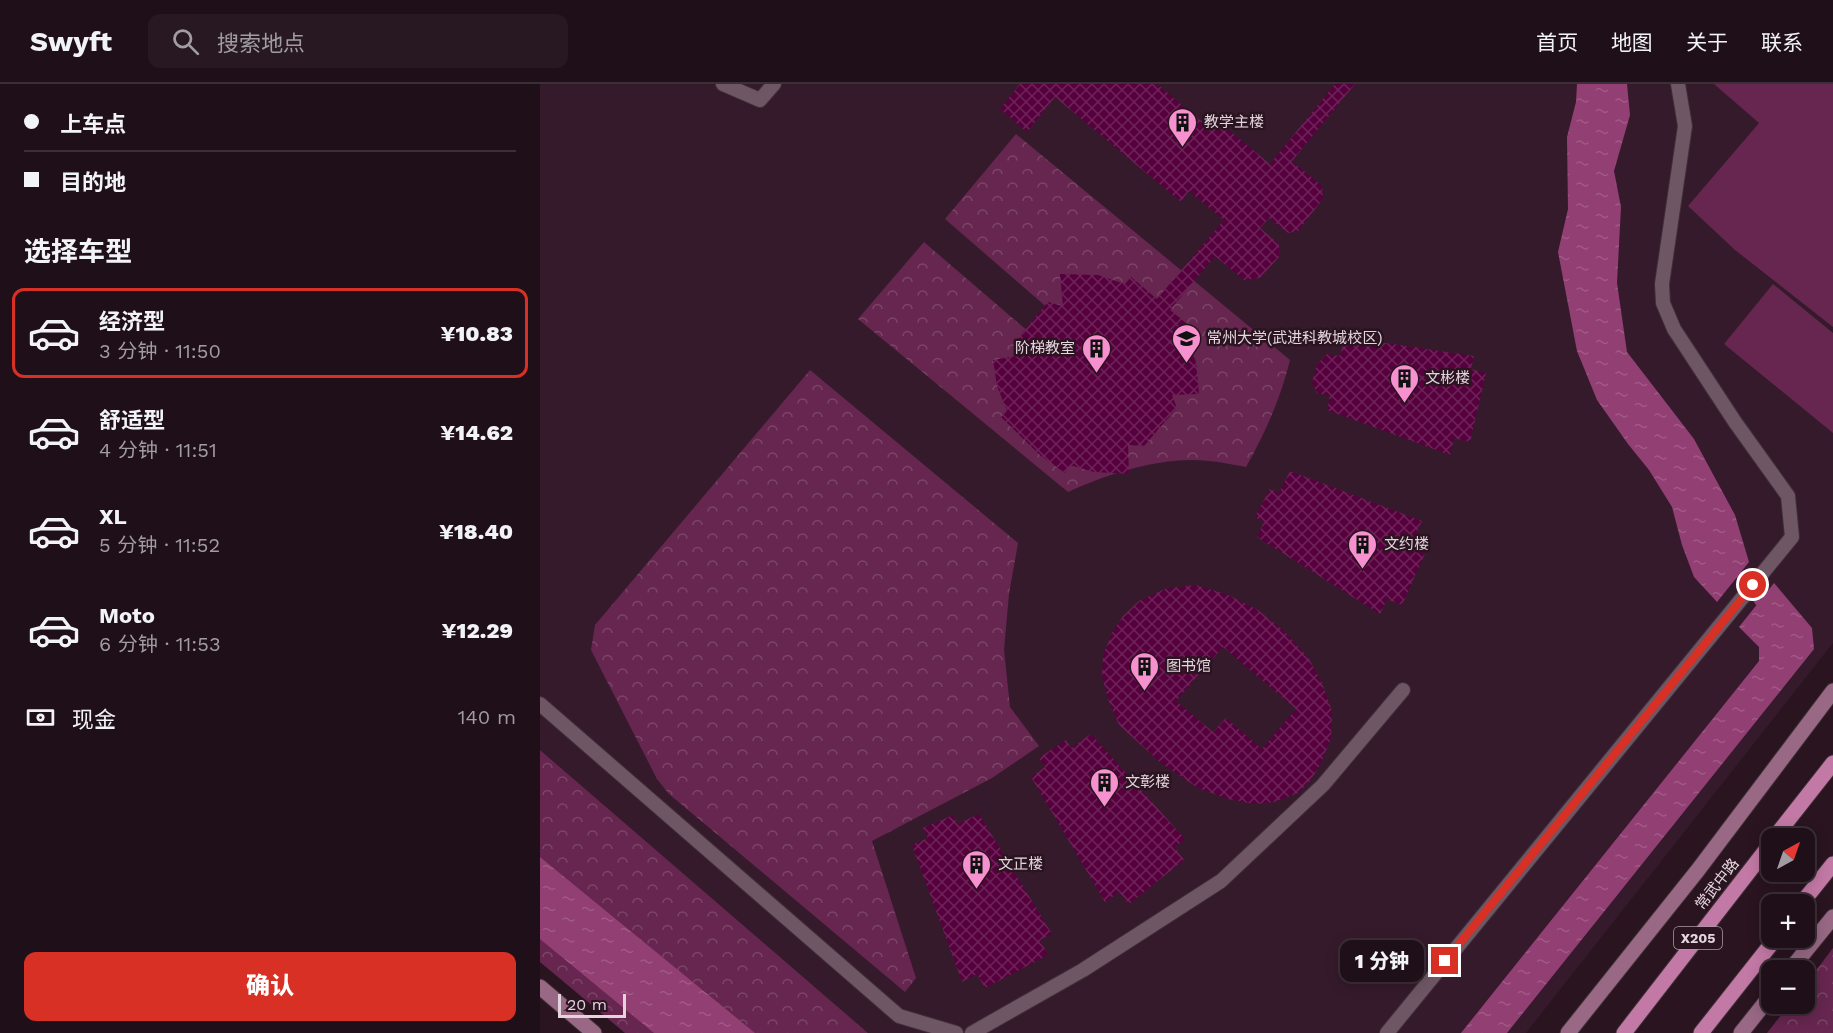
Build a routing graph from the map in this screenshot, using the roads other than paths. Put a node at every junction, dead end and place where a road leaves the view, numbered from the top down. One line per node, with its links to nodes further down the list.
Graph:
1 (723, 84): 3 (lane)
2 (1678, 84): 20 (lane)
3 (768, 87)
4 (1403, 690): 19 (lane)
5 (1833, 692): 21 (street)
6 (540, 704): 18 (lane)
7 (1833, 763): 8 (main road)
8 (1782, 828)
9 (1761, 856): 22 (main road, 常武中路 / X205)
10 (1833, 864): 11 (main road)
11 (1810, 894)
12 (1833, 916): 14 (street)
13 (1768, 948): 23 (main road)
14 (1798, 960)
15 (540, 987): 17 (street)
16 (1761, 1008): 24 (street)
17 (594, 1033)
18 (956, 1033)
19 (972, 1033)
20 (1387, 1033)
21 (1568, 1033)
22 (1624, 1033)
23 (1701, 1033)
24 (1741, 1033)

